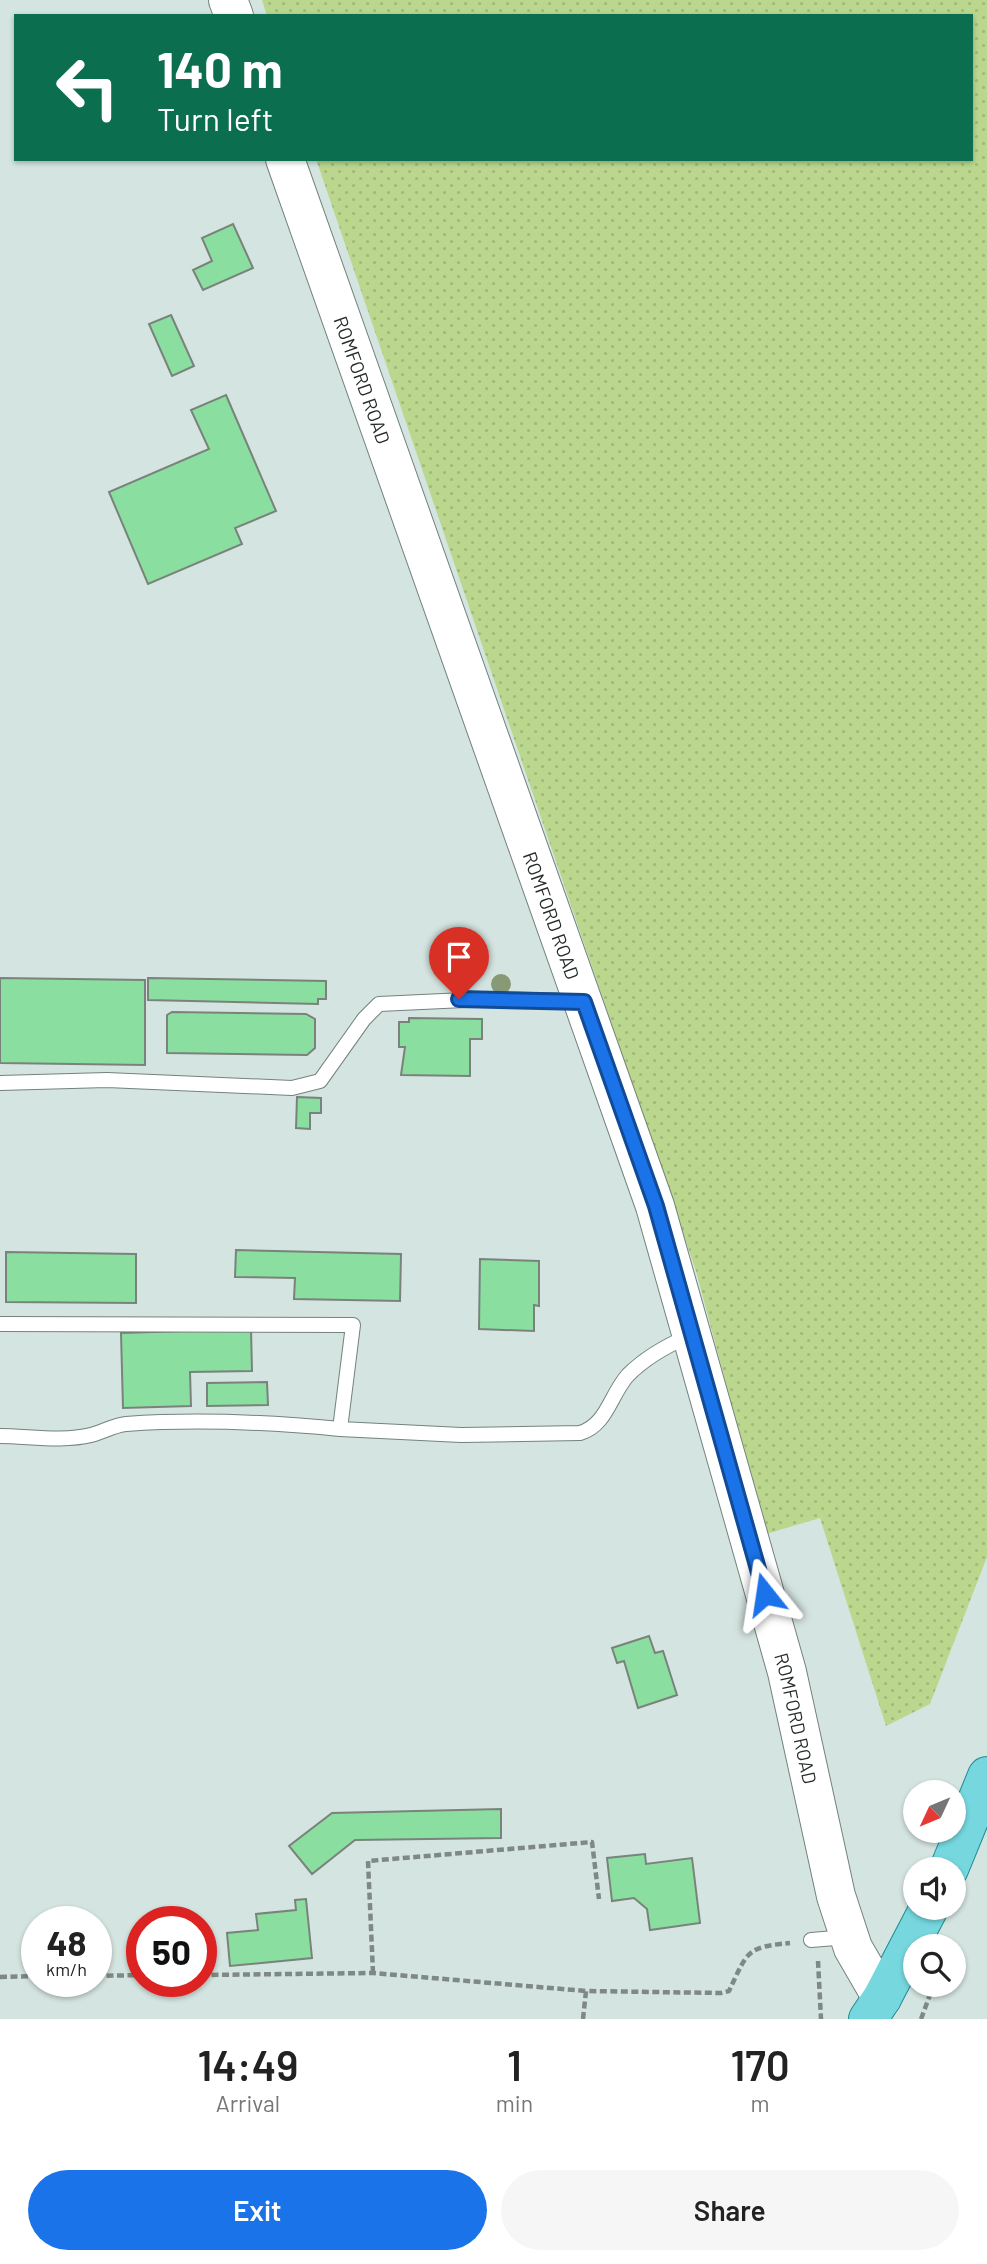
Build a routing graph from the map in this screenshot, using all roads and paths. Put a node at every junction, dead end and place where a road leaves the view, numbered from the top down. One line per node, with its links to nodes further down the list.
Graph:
1 (286, 161): 2 (main road, ROMFORD ROAD)
2 (584, 1002): 3 (lane); 5 (main road, ROMFORD ROAD)
3 (0, 1083)
4 (0, 1324): 6 (lane)
5 (693, 1334): 6 (lane); 12 (main road, ROMFORD ROAD)
6 (340, 1429): 7 (lane)
7 (0, 1436)
8 (987, 1776): 9 (main road)
9 (954, 1857)
10 (599, 1899): 13 (path)
11 (923, 1920): 19 (main road)
12 (830, 1938): 17 (path); 19 (main road, ROMFORD ROAD)
13 (373, 1973): 14 (path); 17 (path)
14 (217, 1975)
15 (21, 1976): 16 (path)
16 (0, 1977)
17 (586, 1991): 20 (path)
18 (929, 1997): 21 (path)
19 (880, 2012)
20 (583, 2019)
21 (921, 2019)

